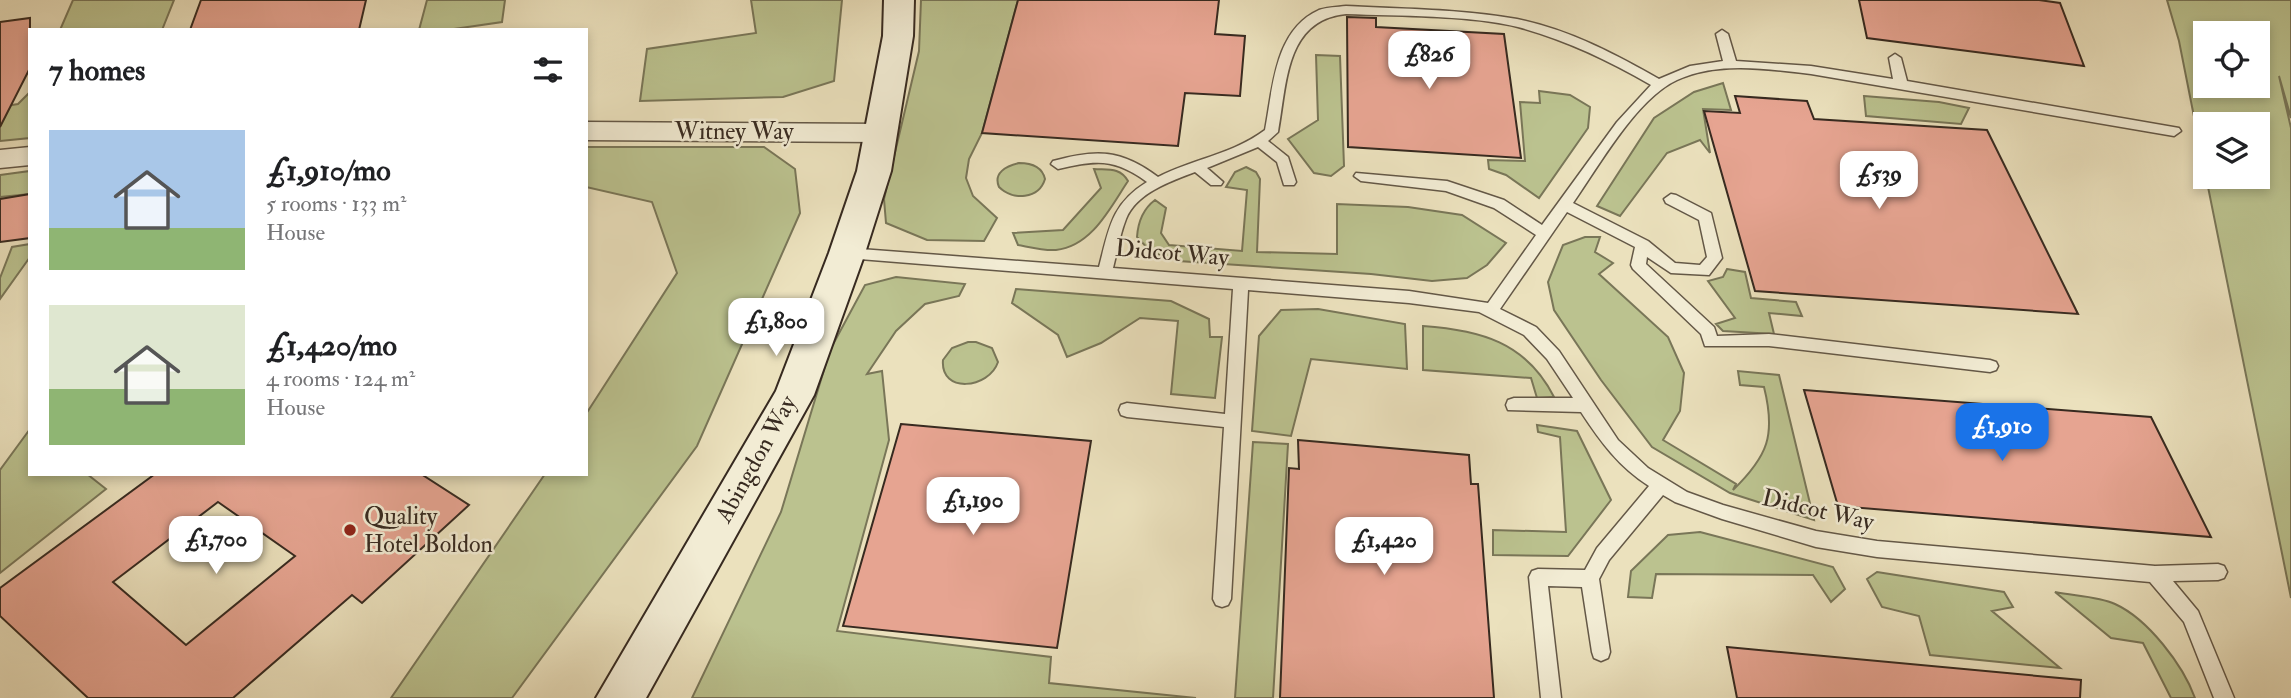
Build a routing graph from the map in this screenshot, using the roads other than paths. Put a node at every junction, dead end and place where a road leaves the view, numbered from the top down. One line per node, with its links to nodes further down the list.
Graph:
1 (899, 0): 9 (main road, Abingdon Way)
2 (1721, 34): 4 (lane)
3 (1895, 58): 5 (lane)
4 (1731, 65): 5 (lane); 6 (lane)
5 (1901, 84): 8 (lane)
6 (1660, 85): 10 (lane); 20 (lane)
7 (588, 131): 9 (street, Witney Way)
8 (2174, 131)
9 (882, 133): 23 (main road, Abingdon Way)
10 (1259, 141): 14 (lane); 17 (lane)
11 (28, 156): 12 (street)
12 (0, 159)
13 (1058, 164): 18 (lane)
14 (1197, 167): 16 (lane); 18 (lane)
15 (1361, 176): 21 (lane)
16 (1216, 182)
17 (1289, 182)
18 (1157, 183): 24 (lane)
19 (1671, 198): 22 (lane)
20 (1564, 204): 21 (lane); 22 (lane)
21 (1543, 233): 26 (lane)
22 (1643, 245): 27 (lane)
23 (847, 253): 24 (lane, Didcot Way); 38 (main road, Abingdon Way)
24 (1105, 272): 25 (lane, Didcot Way)
25 (1241, 284): 26 (lane, Didcot Way); 31 (lane)
26 (1491, 311): 29 (lane, Didcot Way)
27 (1990, 366)
28 (1514, 405): 29 (lane)
29 (1585, 405): 32 (lane, Didcot Way)
30 (1126, 410): 31 (lane)
31 (1232, 421): 36 (lane)
32 (1661, 484): 34 (lane, Didcot Way); 35 (lane)
33 (2218, 572): 34 (lane, Didcot Way)
34 (2155, 574): 40 (lane)
35 (1590, 578): 37 (lane); 39 (lane)
36 (1222, 599)
37 (1601, 653)
38 (620, 698)
39 (1551, 698)
40 (2224, 698)

